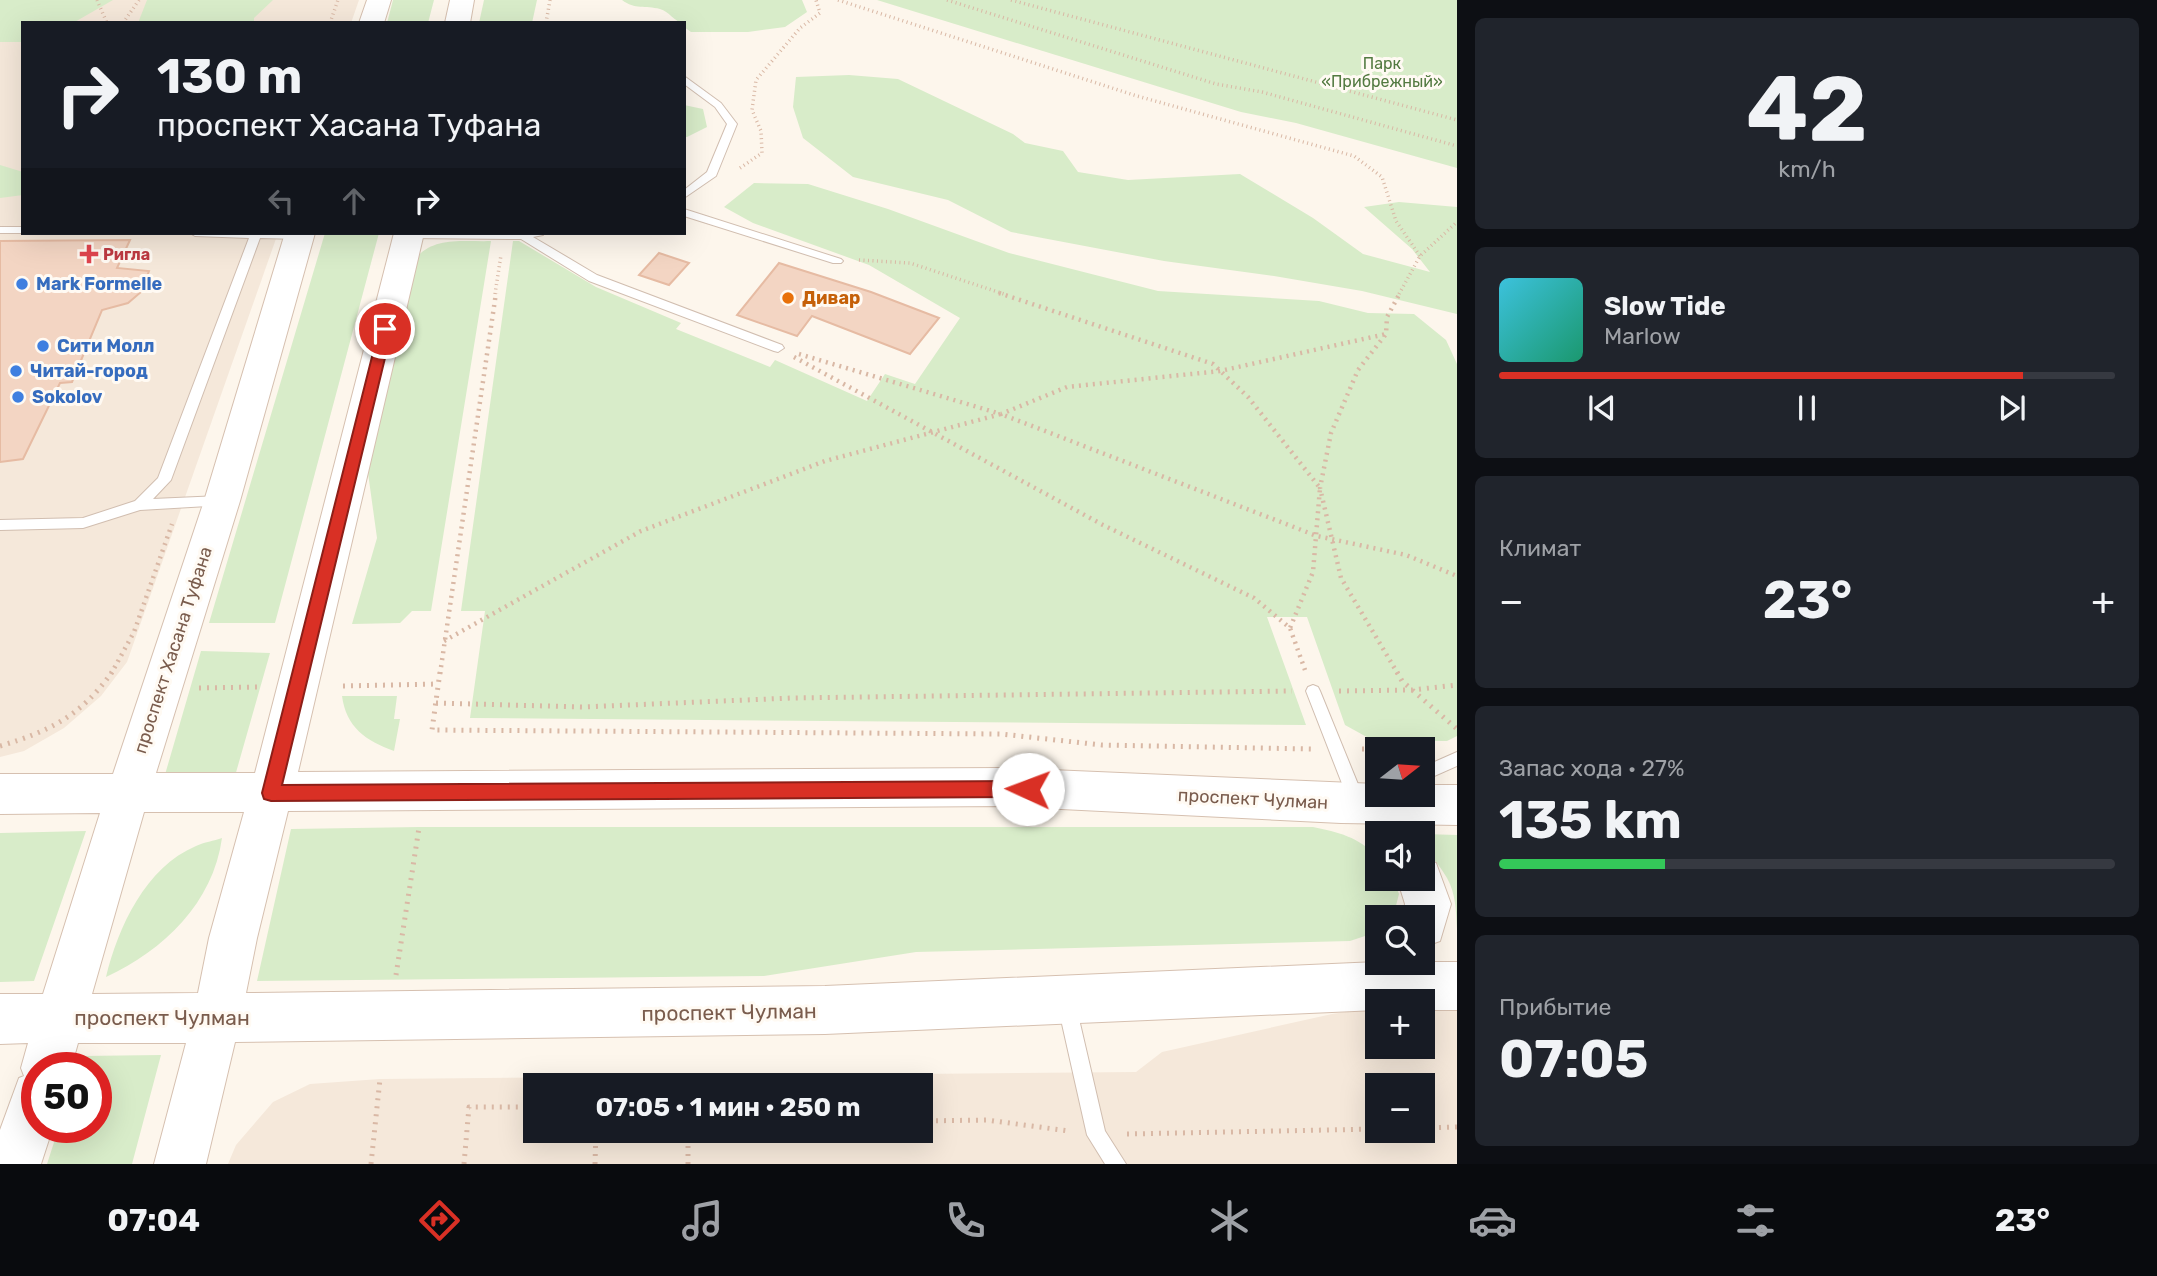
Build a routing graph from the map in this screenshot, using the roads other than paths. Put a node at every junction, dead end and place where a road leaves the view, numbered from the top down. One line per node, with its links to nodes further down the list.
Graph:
1 (379, 0): 3 (main road)
2 (462, 0): 4 (main road)
3 (372, 21)
4 (457, 21)
5 (686, 81): 6 (lane)
6 (686, 194)
7 (686, 213): 16 (lane)
8 (0, 230): 9 (lane)
9 (21, 230)
10 (256, 235): 19 (lane)
11 (299, 235): 18 (main road, проспект Хасана Туфана)
12 (409, 235): 25 (main road)
13 (508, 235): 15 (lane)
14 (528, 235): 15 (lane)
15 (523, 236): 17 (lane)
16 (837, 261)
17 (778, 348)
18 (222, 501): 19 (lane); 24 (main road, проспект Хасана Туфана)
19 (140, 505): 20 (lane)
20 (0, 525)
21 (1313, 691): 27 (lane)
22 (1457, 759): 23 (lane)
23 (1435, 769)
24 (128, 792): 25 (main road, проспект Чулман); 26 (main road, проспект Чулман); 35 (main road, проспект Хасана Туфана)
25 (271, 793): 27 (main road, проспект Чулман); 34 (main road)
26 (0, 794)
27 (1358, 800): 28 (main road, проспект Чулман); 29 (main road)
28 (1457, 805)
29 (1376, 821)
30 (1376, 975): 33 (main road, проспект Чулман)
31 (1396, 975): 32 (main road, проспект Чулман)
32 (1457, 986)
33 (1066, 998): 34 (main road, проспект Чулман); 41 (lane)
34 (217, 1017): 35 (main road, проспект Чулман); 40 (main road)
35 (61, 1018): 36 (main road, проспект Чулман); 37 (main road, проспект Хасана Туфана)
36 (0, 1019)
37 (51, 1052)
38 (22, 1143): 39 (main road)
39 (15, 1164)
40 (180, 1164)
41 (1116, 1164)

